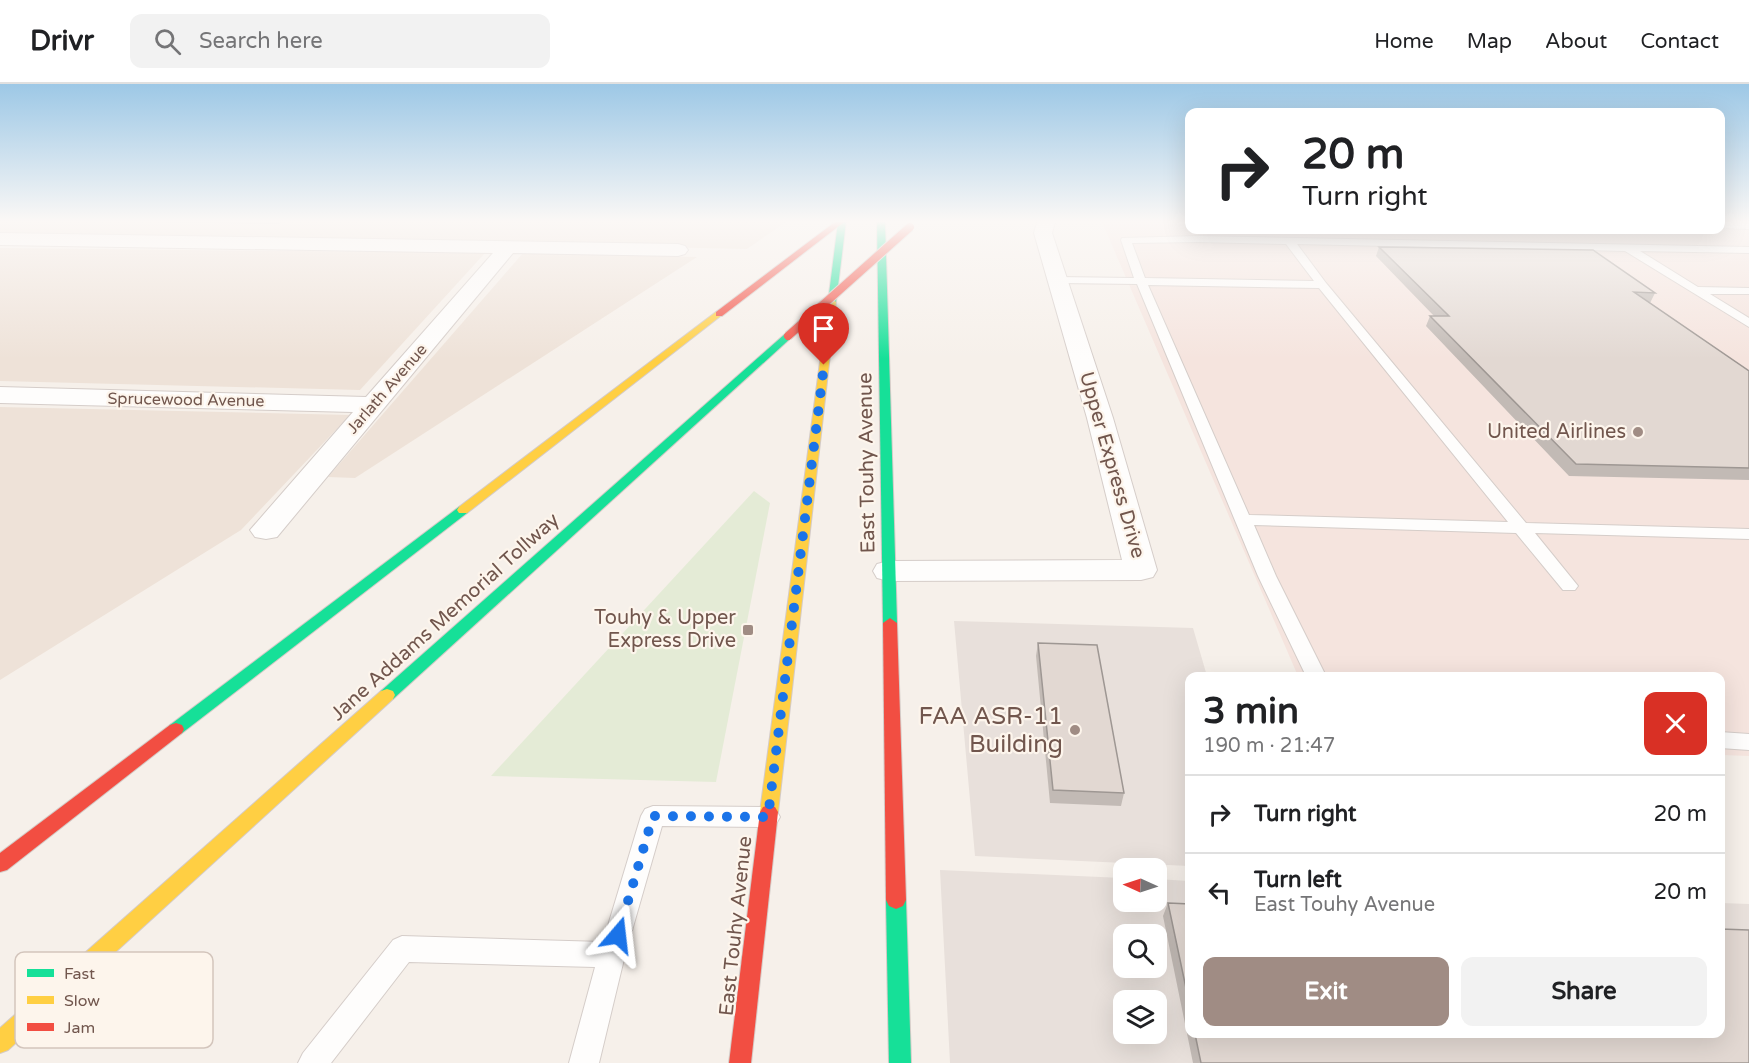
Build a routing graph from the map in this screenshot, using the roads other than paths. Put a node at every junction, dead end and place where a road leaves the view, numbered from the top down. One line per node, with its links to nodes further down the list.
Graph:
1 (491, 268): 17 (street, Jarlath Avenue)
2 (781, 268): 28 (main road)
3 (835, 268): 27 (main road, East Touhy Avenue)
4 (864, 268): 29 (main road, Jane Addams Memorial Tollway, bridge)
5 (882, 268): 22 (main road, East Touhy Avenue)
6 (1053, 268): 10 (street, Upper Express Drive)
7 (1136, 268): 11 (lane)
8 (1309, 268): 12 (lane)
9 (1659, 268): 13 (lane)
10 (1057, 280): 11 (lane); 22 (street, Upper Express Drive)
11 (1141, 281): 12 (lane); 18 (lane)
12 (1322, 285): 19 (lane)
13 (1695, 290): 14 (lane); 15 (lane)
14 (1749, 291)
15 (1749, 323)
16 (0, 396): 17 (street, Sprucewood Avenue)
17 (373, 405): 20 (street, Jarlath Avenue)
18 (1243, 520): 19 (lane); 24 (lane)
19 (1520, 528): 21 (lane); 23 (lane)
20 (266, 530)
21 (1749, 534)
22 (889, 571): 36 (main road, East Touhy Avenue)
23 (1569, 586)
24 (1314, 672)
25 (1725, 740): 26 (lane)
26 (1749, 742)
27 (768, 817): 30 (lane); 35 (main road, East Touhy Avenue)
28 (0, 864)
29 (100, 952)
30 (612, 955): 33 (lane); 34 (lane)
31 (15, 1029): 32 (main road, Jane Addams Memorial Tollway, bridge)
32 (0, 1042)
33 (314, 1063)
34 (584, 1063)
35 (740, 1063)
36 (900, 1063)

